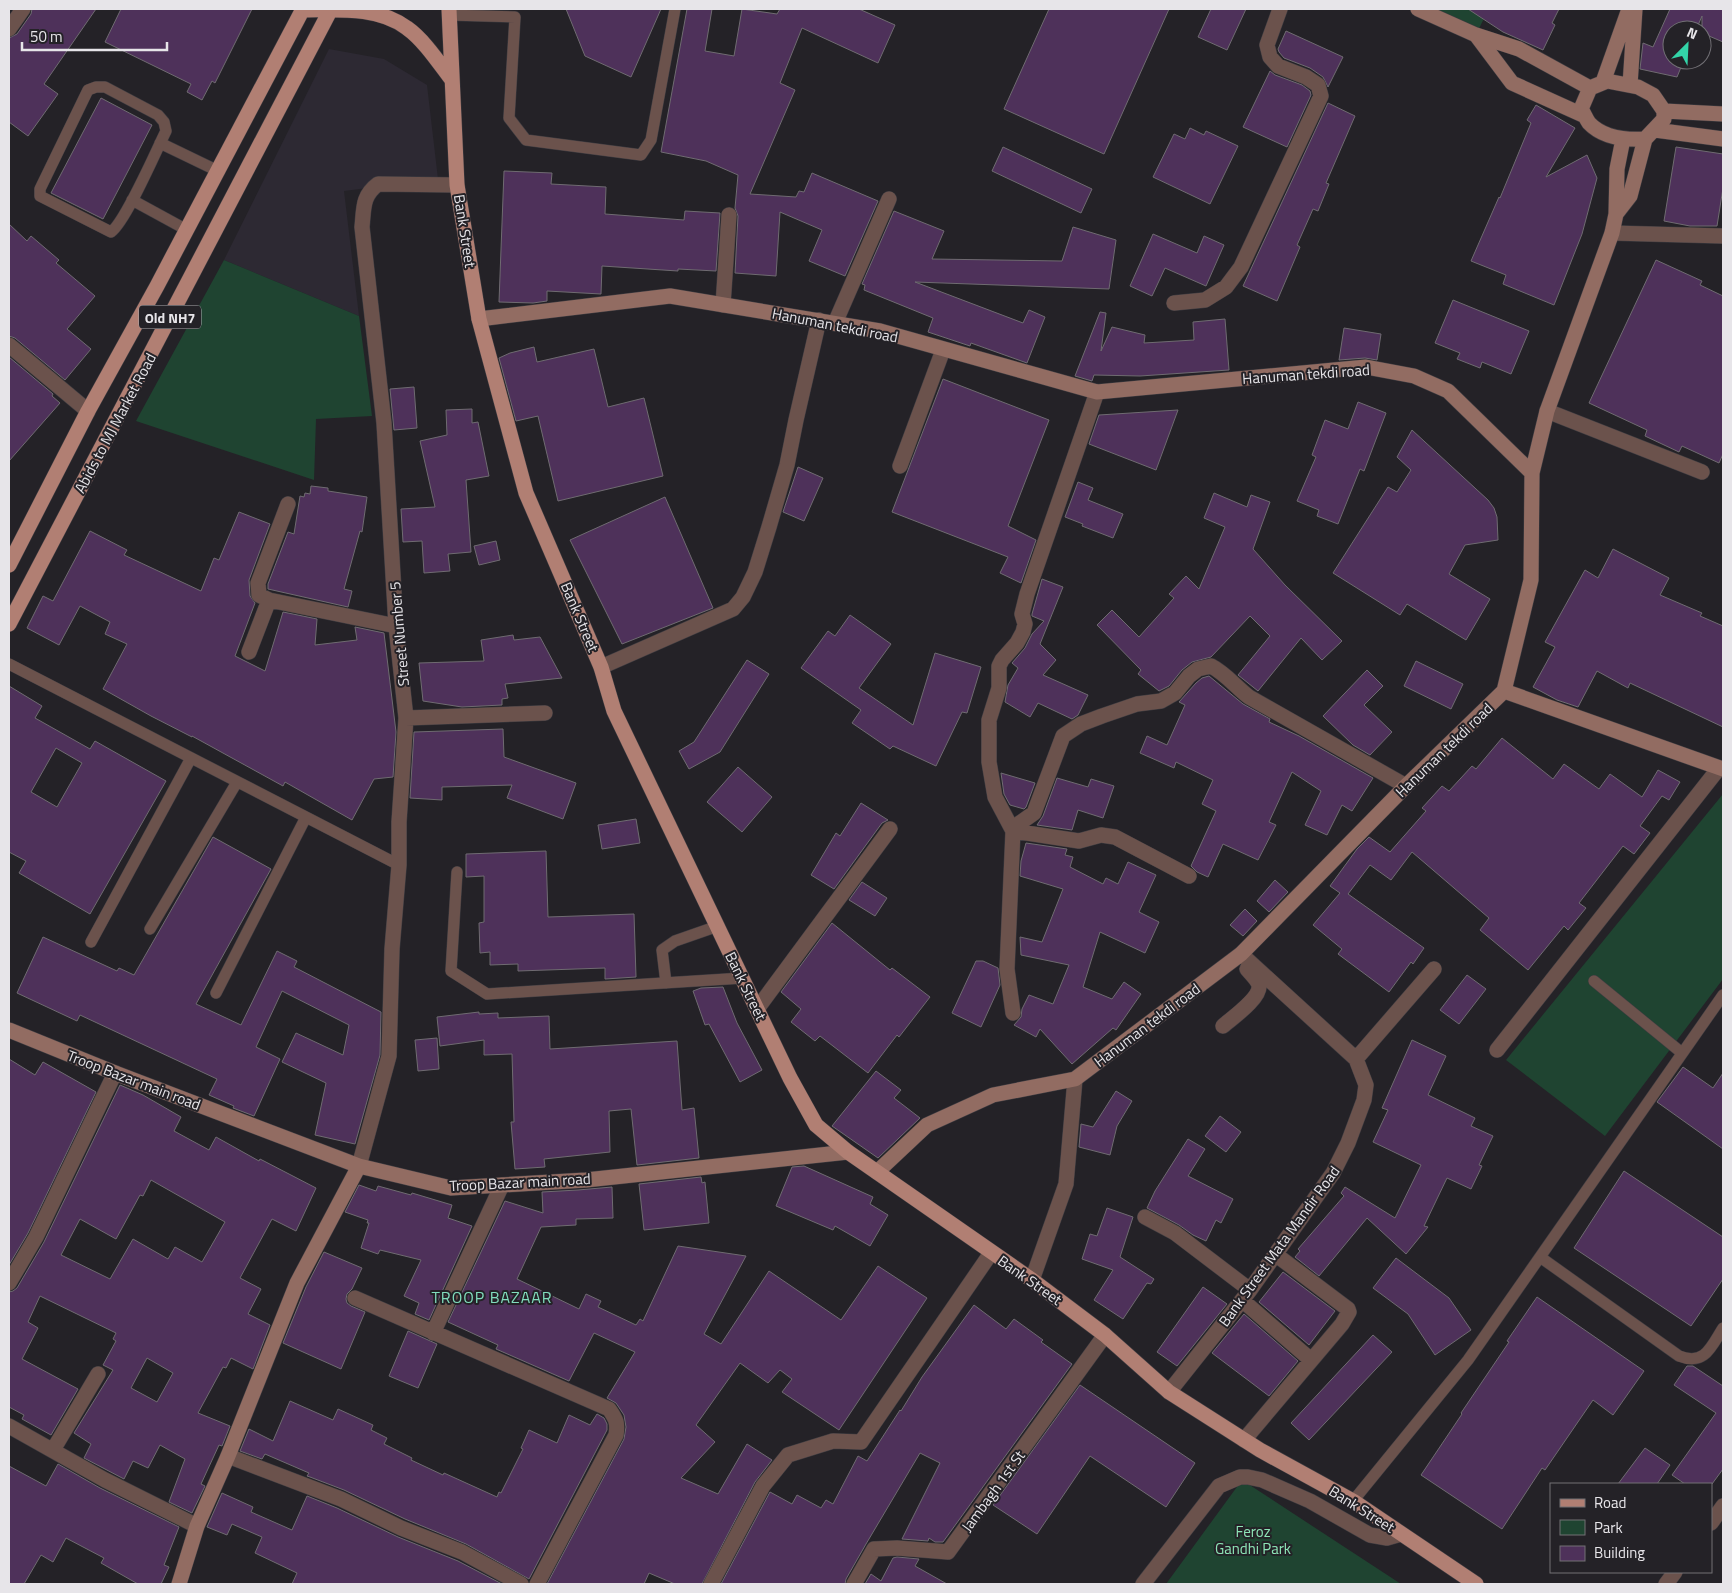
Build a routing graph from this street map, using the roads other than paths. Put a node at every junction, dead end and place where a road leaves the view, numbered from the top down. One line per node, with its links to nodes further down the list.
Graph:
1 (22, 9): 11 (street)
2 (303, 9): 3 (main road, Old NH7); 23 (main road, Abids to MJ Market Road / Old NH7)
3 (330, 9): 13 (main road); 48 (main road, Abids to MJ Market Road / Old NH7)
4 (676, 9): 10 (lane)
5 (1280, 9): 32 (street)
6 (1418, 9): 12 (street)
7 (1629, 9): 14 (street)
8 (1635, 9): 15 (street)
9 (449, 12): 10 (lane); 13 (main road, Bank Street)
10 (516, 13)
11 (9, 29)
12 (1476, 35): 14 (street); 18 (street)
13 (452, 80): 24 (main road, Bank Street)
14 (1597, 85): 15 (street); 18 (street)
15 (1630, 85): 16 (street)
16 (1664, 111): 17 (street); 19 (street)
17 (1723, 114)
18 (1585, 116): 20 (street)
19 (1650, 135): 20 (street); 21 (street); 27 (street)
20 (1623, 139): 27 (street)
21 (1723, 139)
22 (160, 143): 23 (lane); 26 (lane); 26 (lane)
23 (218, 172): 29 (main road, Abids to MJ Market Road / Old NH7)
24 (457, 185): 34 (main road, Bank Street); 49 (street, Street Number 5)
25 (889, 199): 36 (street)
26 (132, 200): 29 (lane)
27 (1616, 214): 30 (street)
28 (729, 215): 33 (street)
29 (187, 230): 40 (main road, Abids to MJ Market Road / Old NH7)
30 (1612, 233): 31 (street); 41 (street)
31 (1723, 236)
32 (1174, 303)
33 (723, 305): 34 (street, Hanuman tekdi road); 35 (street, Hanuman tekdi road)
34 (479, 319): 52 (main road, Bank Street)
35 (819, 320): 36 (street, Hanuman tekdi road); 52 (street)
36 (835, 323): 38 (street, Hanuman tekdi road)
37 (9, 345): 40 (street)
38 (943, 350): 39 (street, Hanuman tekdi road); 42 (street)
39 (1097, 392): 44 (street, Hanuman tekdi road); 62 (street)
40 (88, 411): 46 (main road, Abids to MJ Market Road / Old NH7)
41 (1547, 411): 43 (street); 44 (street)
42 (900, 466)
43 (1702, 472)
44 (1532, 473): 53 (street, Hanuman tekdi road)
45 (288, 504): 47 (street)
46 (9, 565)
47 (269, 600): 49 (street); 50 (street)
48 (9, 624)
49 (396, 626): 55 (street, Street Number 5)
50 (249, 652)
51 (9, 664): 56 (lane)
52 (601, 667): 66 (main road, Bank Street)
53 (1504, 691): 57 (street); 59 (street, Hanuman tekdi road)
54 (545, 713): 55 (street)
55 (406, 718): 63 (street, Street Number 5)
56 (191, 758): 58 (lane); 68 (lane)
57 (1721, 768): 80 (street)
58 (238, 782): 60 (lane); 67 (lane)
59 (1406, 786): 62 (street); 69 (street, Hanuman tekdi road)
60 (306, 816): 63 (lane); 74 (lane)
61 (890, 829): 76 (street)
62 (1013, 831): 65 (street); 77 (street)
63 (400, 865): 86 (street, Street Number 5)
64 (457, 872): 73 (lane)
65 (1189, 876)
66 (718, 926): 71 (main road, Bank Street); 73 (lane)
67 (150, 929)
68 (91, 942)
69 (1238, 956): 78 (street); 82 (street, Bank Street Mata Mandir Road); 84 (street, Hanuman tekdi road)
70 (1434, 969): 82 (street)
71 (743, 978): 73 (lane); 76 (main road, Bank Street)
72 (1594, 981): 81 (lane)
73 (666, 983)
74 (216, 993)
75 (1723, 995): 81 (lane)
76 (757, 1008): 85 (main road, Bank Street)
77 (1013, 1013)
78 (1223, 1026)
79 (9, 1030): 83 (street, Troop Bazar main road)
80 (1497, 1050)
81 (1682, 1053): 92 (lane)
82 (1356, 1059): 91 (street, Bank Street Mata Mandir Road)
83 (115, 1073): 86 (street, Troop Bazar main road); 94 (street)
84 (1075, 1079): 87 (street, Hanuman tekdi road); 93 (street)
85 (848, 1152): 87 (main road, Bank Street); 88 (street, Troop Bazar main road)
86 (359, 1166): 88 (street, Troop Bazar main road); 106 (street)
87 (876, 1172): 90 (main road, Bank Street)
88 (502, 1185): 98 (street)
89 (1146, 1217): 95 (street)
90 (991, 1253): 93 (main road, Bank Street); 116 (street)
91 (1275, 1254): 95 (street, Bank Street Mata Mandir Road); 100 (street)
92 (1540, 1257): 97 (lane); 107 (lane)
93 (1032, 1280): 99 (main road, Bank Street)
94 (9, 1283)
95 (1246, 1295): 100 (street); 102 (street, Bank Street Mata Mandir Road)
96 (355, 1298): 98 (street)
97 (1723, 1328)
98 (433, 1333): 115 (street)
99 (1105, 1335): 102 (main road, Bank Street); 117 (street, Jambagh 1st St)
100 (1311, 1360): 104 (street)
101 (98, 1374): 105 (street)
102 (1169, 1392): 104 (main road, Bank Street)
103 (9, 1426): 105 (street)
104 (1244, 1440): 107 (main road, Bank Street)
105 (53, 1450): 110 (street)
106 (228, 1456): 110 (street); 114 (street)
107 (1353, 1501): 111 (main road, Bank Street)
108 (1723, 1506): 109 (street)
109 (1712, 1522)
110 (197, 1526): 113 (street)
111 (1402, 1534): 118 (street); 119 (main road, Bank Street)
112 (1674, 1573): 120 (street)
113 (179, 1584)
114 (521, 1584)
115 (537, 1584)
116 (711, 1584)
117 (854, 1584)
118 (1143, 1584)
119 (1476, 1584)
120 (1666, 1584)

